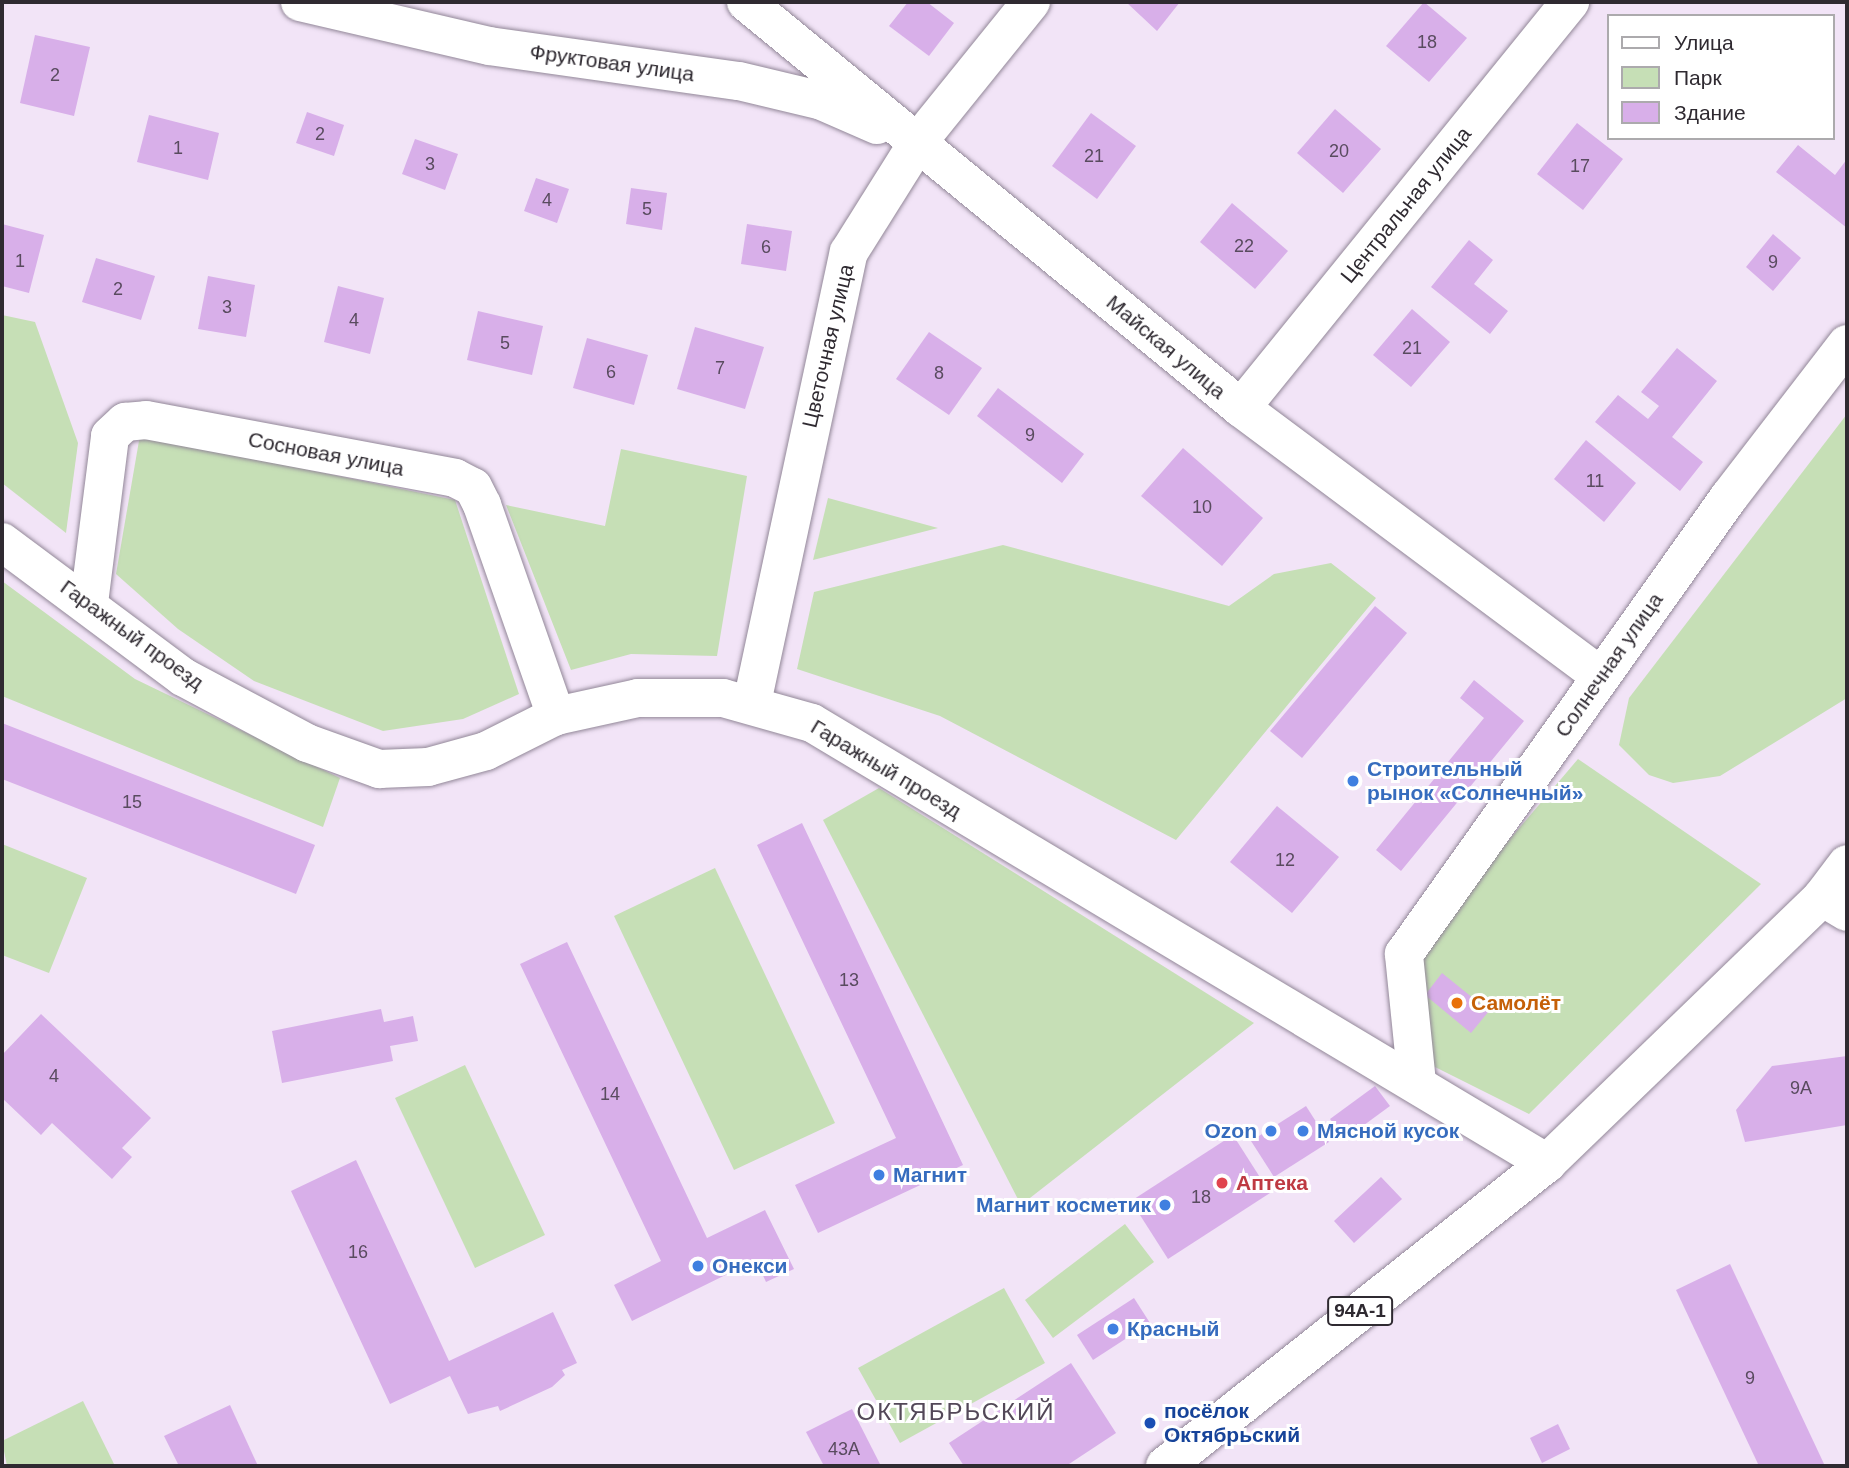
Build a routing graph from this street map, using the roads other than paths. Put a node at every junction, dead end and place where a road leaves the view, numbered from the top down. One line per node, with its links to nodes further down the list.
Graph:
1 (300, 2): 5 (street, Фруктовая улица)
2 (746, 2): 5 (street, Майская улица)
3 (1031, 2): 5 (street, Цветочная улица)
4 (1570, 2): 7 (street, Центральная улица)
5 (918, 142): 7 (street, Майская улица); 11 (street, Цветочная улица)
6 (1847, 344): 10 (street, Солнечная улица)
7 (1241, 408): 10 (street, Майская улица)
8 (2, 542): 9 (street, Гаражный проезд)
9 (89, 603): 12 (street, Гаражный проезд); 12 (street, Сосновая улица)
10 (1600, 676): 15 (street, Солнечная улица)
11 (752, 703): 12 (street, Гаражный проезд); 15 (street, Гаражный проезд)
12 (556, 716)
13 (1847, 864): 14 (street, 94А-1)
14 (1835, 905): 16 (street, 94А-1)
15 (1418, 1083): 16 (street, Гаражный проезд)
16 (1546, 1163): 17 (street, 94А-1)
17 (1165, 1466)

